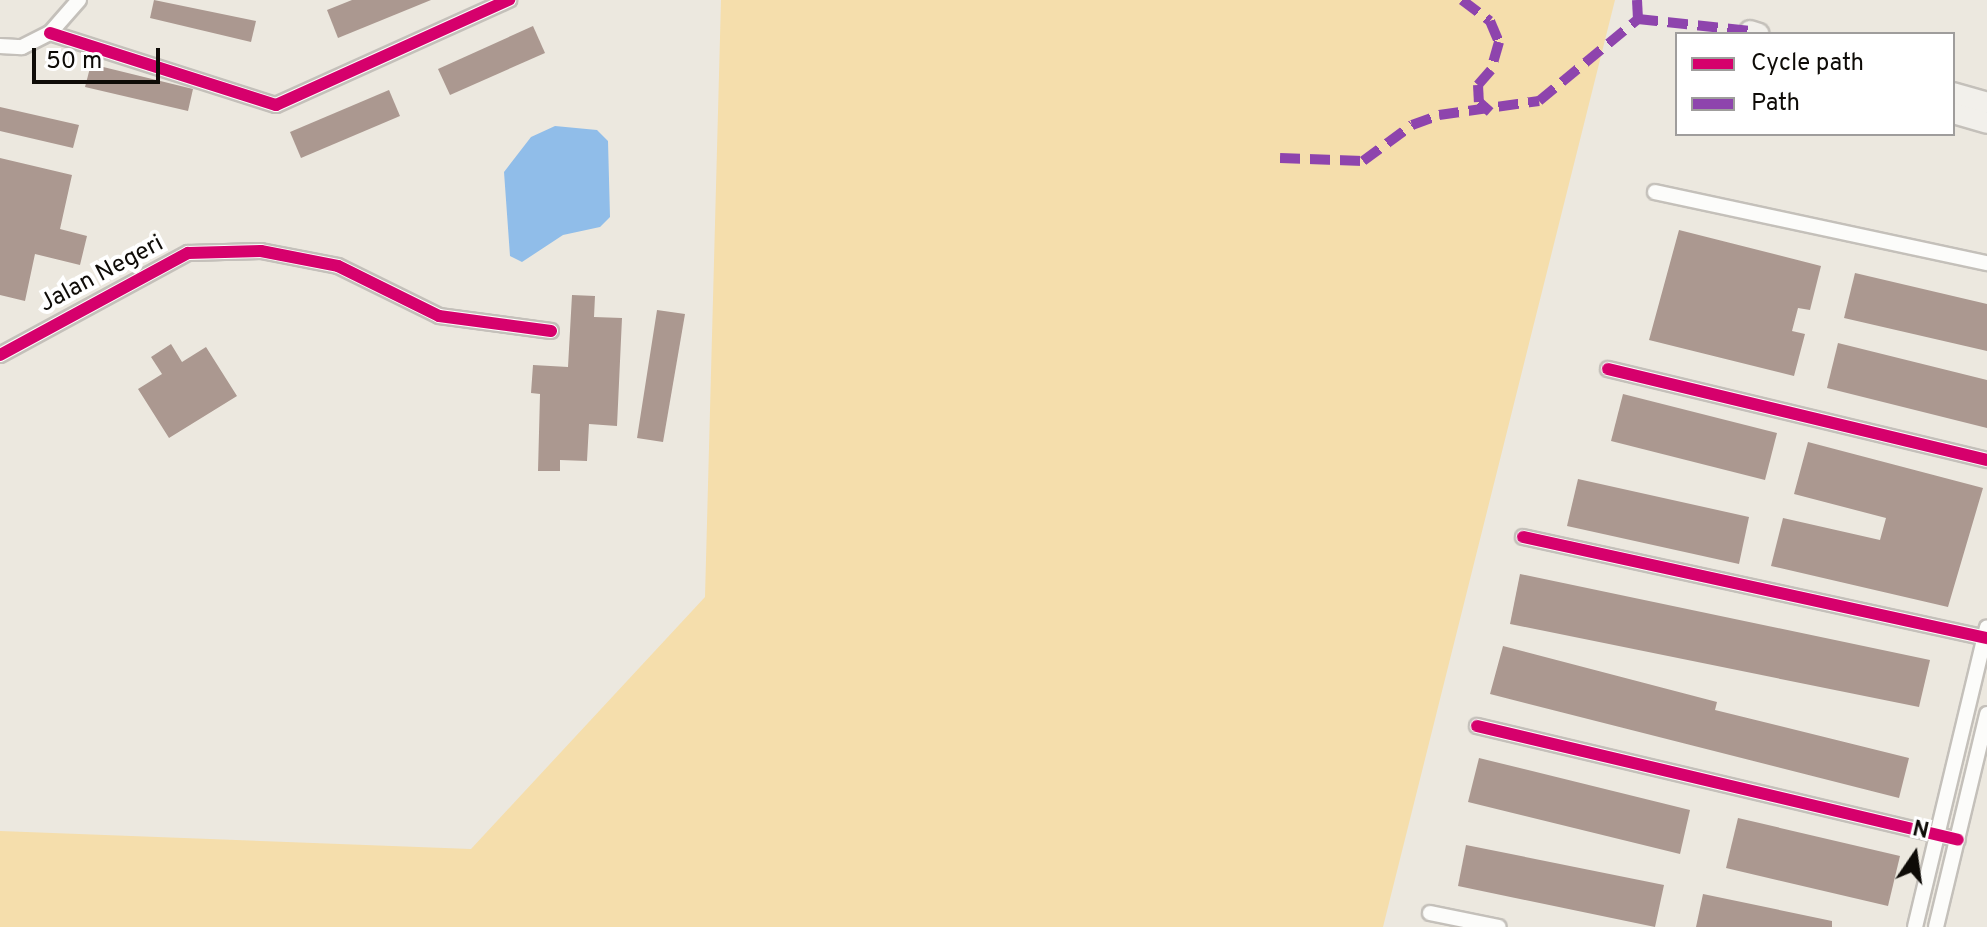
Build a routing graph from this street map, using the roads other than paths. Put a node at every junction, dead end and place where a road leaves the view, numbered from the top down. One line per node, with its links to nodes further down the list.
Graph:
1 (79, 0): 3 (street)
2 (509, 0): 3 (street)
3 (50, 33): 4 (street)
4 (0, 46)
5 (1955, 94): 6 (street)
6 (1987, 103)
7 (1955, 114): 8 (street)
8 (1987, 123)
9 (1655, 192): 10 (street)
10 (1987, 263)
11 (551, 331): 12 (street, Jalan Negeri)
12 (0, 355)
13 (1608, 369): 14 (street)
14 (1987, 460)
15 (1523, 537): 16 (street)
16 (1986, 634): 19 (street)
17 (1987, 714): 20 (street)
18 (1477, 726): 19 (street)
19 (1938, 835): 20 (street); 23 (street)
20 (1958, 840): 24 (street)
21 (1430, 913): 22 (street)
22 (1499, 927)
23 (1915, 927)
24 (1936, 927)

